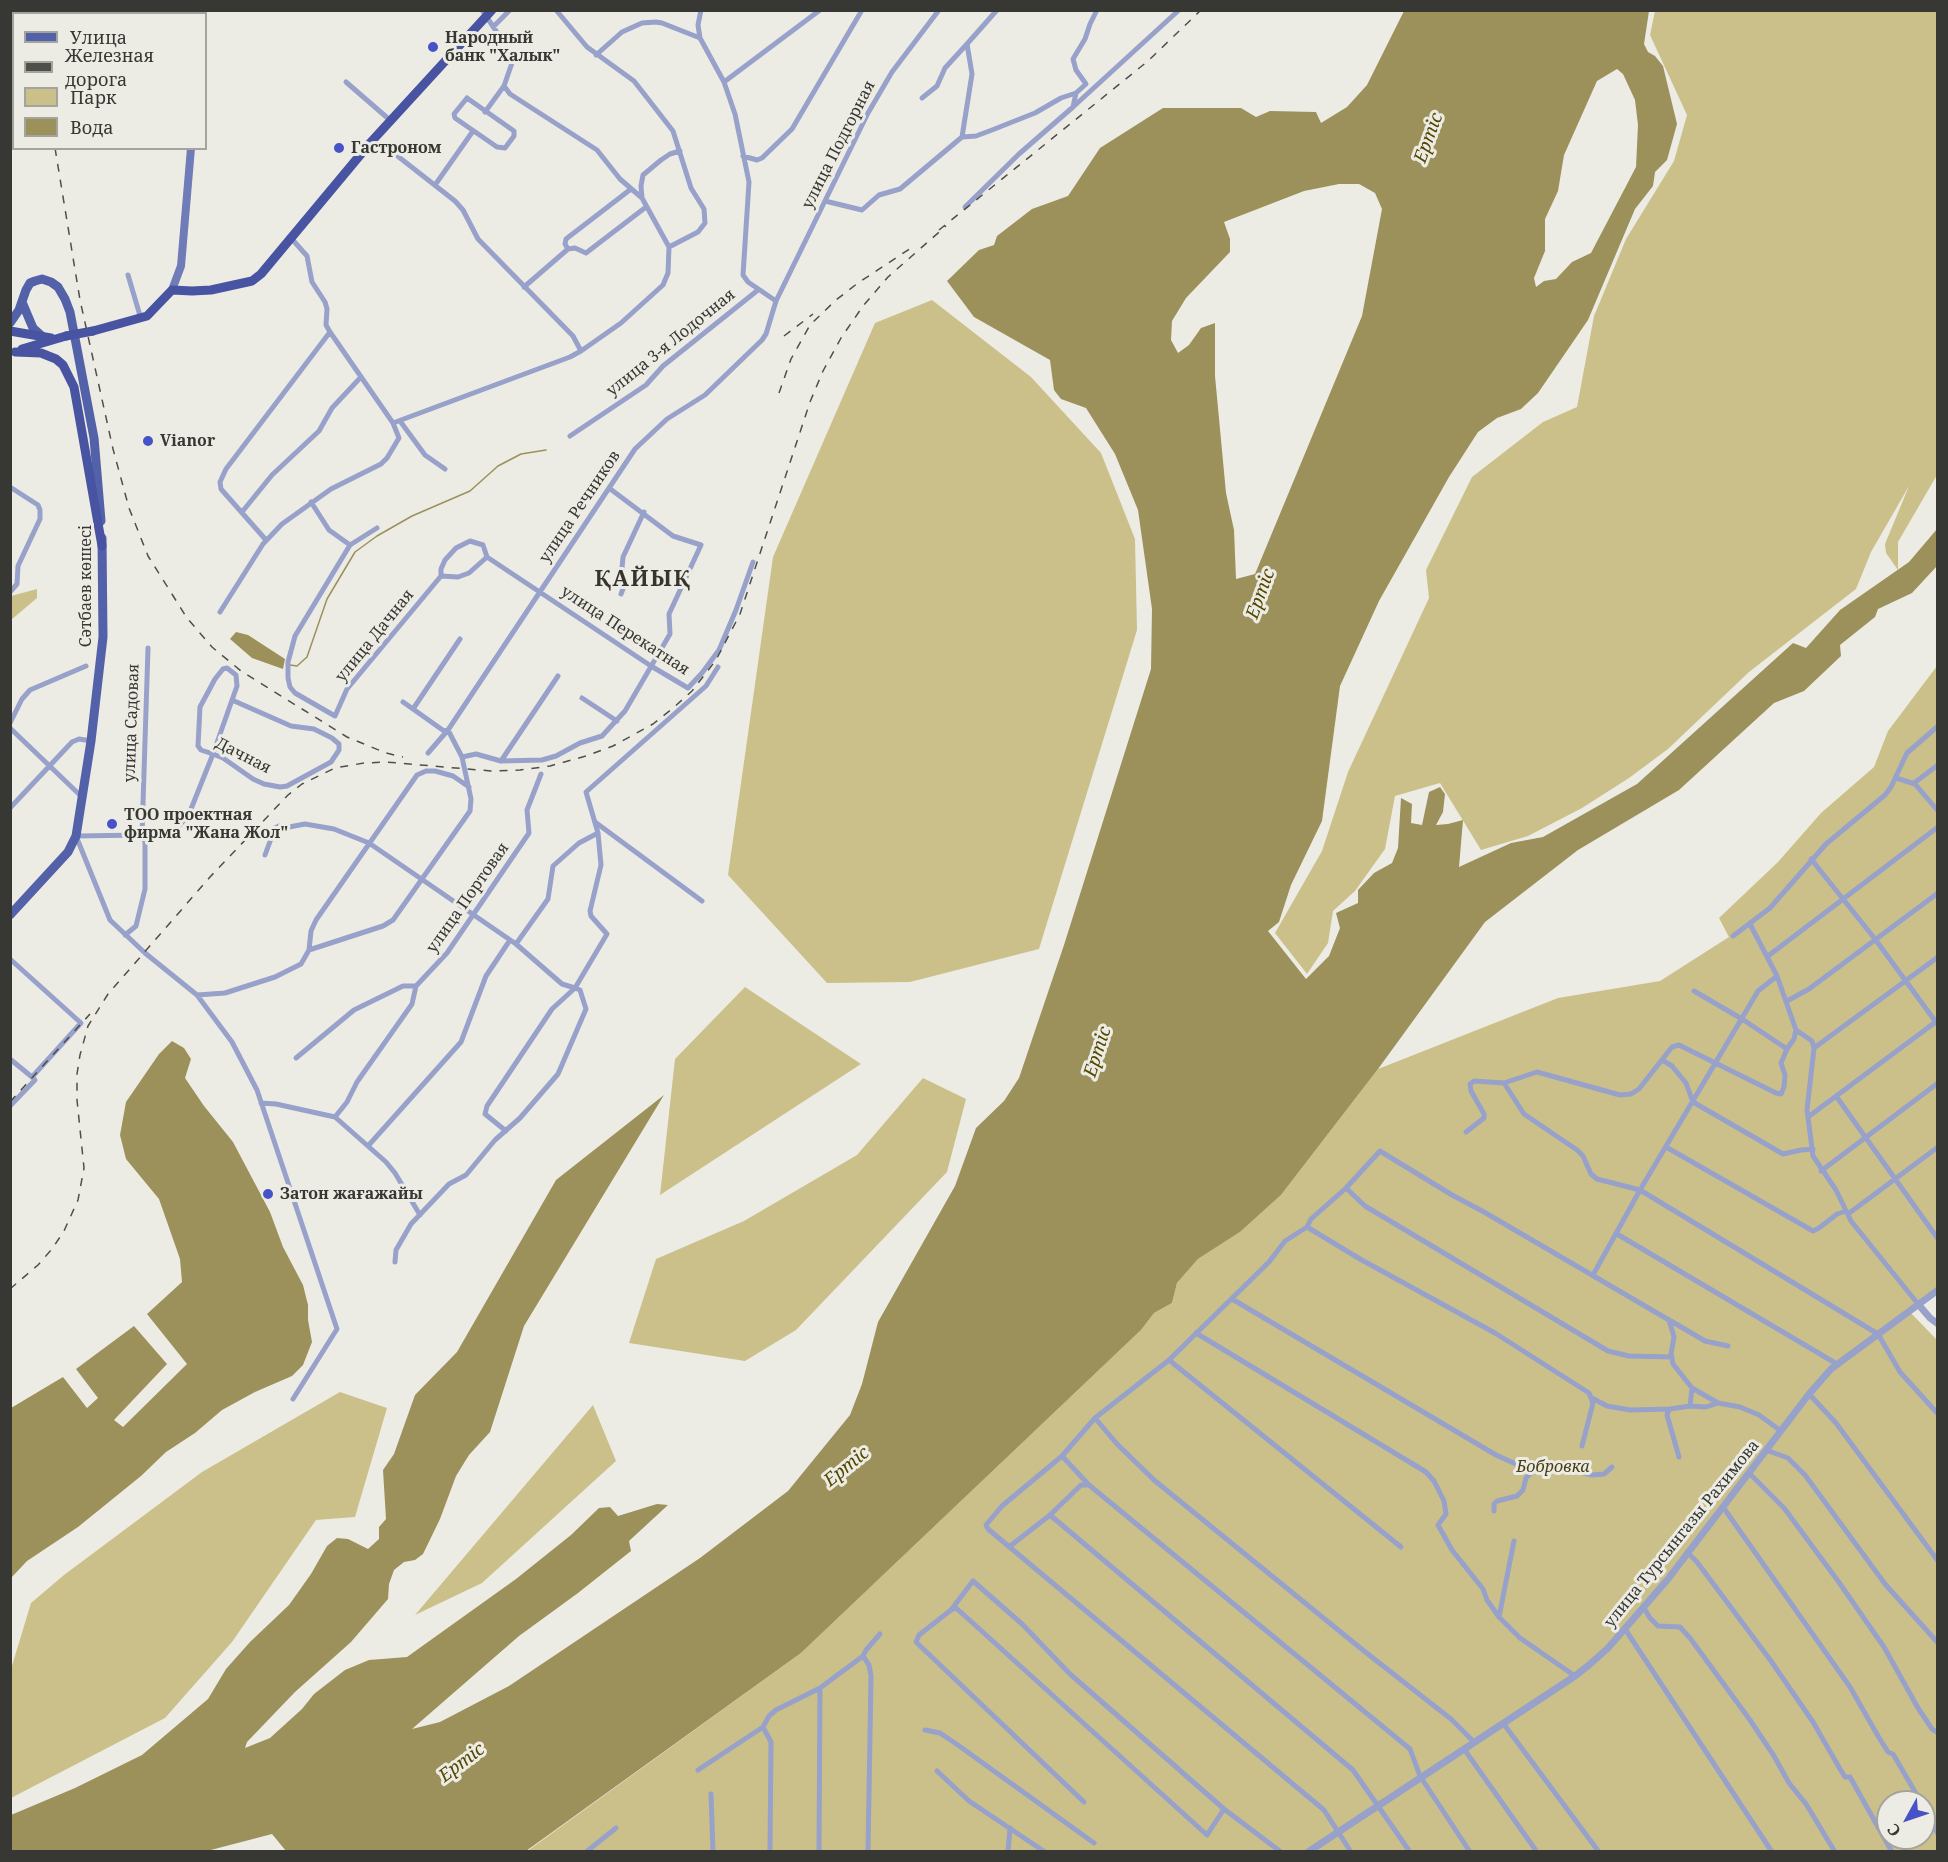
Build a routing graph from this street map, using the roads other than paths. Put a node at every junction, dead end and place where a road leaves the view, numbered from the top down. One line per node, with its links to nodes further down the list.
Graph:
1 (510, 10): 11 (street)
2 (556, 10): 14 (street)
3 (700, 10): 12 (street, улица 3-я Лодочная)
4 (820, 10): 16 (street)
5 (862, 10): 28 (street)
6 (939, 10): 32 (street, улица Подгорная)
7 (998, 10): 13 (street)
8 (1097, 10): 18 (street)
9 (1179, 10): 20 (street)
10 (487, 12): 11 (street); 22 (highway)
11 (493, 27): 17 (street)
12 (700, 38): 14 (street); 16 (street, улица 3-я Лодочная)
13 (967, 44): 19 (street); 24 (street)
14 (596, 55): 27 (street)
15 (346, 82): 22 (street)
16 (724, 82): 28 (street, улица 3-я Лодочная)
17 (504, 86): 21 (street); 30 (street)
18 (1076, 93): 20 (street); 24 (street)
19 (922, 98)
20 (1073, 107): 34 (street)
21 (485, 112): 23 (street); 23 (street)
22 (391, 121): 25 (highway)
23 (473, 131): 29 (street)
24 (962, 137): 32 (street)
25 (371, 142): 29 (street); 35 (highway)
26 (191, 150): 40 (main road)
27 (680, 151): 31 (street); 36 (street)
28 (743, 156): 41 (street, улица 3-я Лодочная)
29 (435, 185): 39 (street)
30 (631, 189): 31 (street); 37 (street)
31 (642, 198): 33 (street)
32 (825, 201): 42 (street, улица Подгорная)
33 (646, 207): 36 (street); 37 (street)
34 (965, 207)
35 (291, 238): 40 (highway); 46 (street)
36 (669, 247): 49 (street)
37 (568, 249): 39 (street)
38 (128, 275): 44 (street)
39 (524, 287): 49 (street)
40 (172, 290): 44 (highway)
41 (758, 290): 42 (street, улица 3-я Лодочная); 53 (street, улица 3-я Лодочная)
42 (776, 301): 56 (street, улица Речников)
43 (22, 302): 45 (main road, Сәтбаев көшесі); 47 (main road); 63 (main road, Сәтбаев көшесі)
44 (141, 319): 48 (highway, bridge)
45 (12, 329): 47 (highway); 50 (highway)
46 (330, 332): 51 (street); 58 (street)
47 (43, 337): 48 (highway)
48 (61, 337): 50 (highway)
49 (582, 351): 52 (street)
50 (13, 352): 63 (highway)
51 (361, 377): 52 (street); 58 (street)
52 (397, 422): 54 (street); 57 (street)
53 (570, 436)
54 (445, 469)
55 (10, 487): 68 (street)
56 (609, 488): 59 (street); 67 (street, улица Речников)
57 (311, 502): 61 (street); 62 (street)
58 (242, 512): 61 (street)
59 (644, 512): 69 (street); 74 (street)
60 (377, 528): 62 (street)
61 (267, 540): 70 (street)
62 (350, 545): 66 (street, улица Дачная)
63 (102, 546): 86 (main road, Сәтбаев көшесі)
64 (487, 557): 66 (street); 66 (street, улица Перекатная); 67 (street, улица Перекатная)
65 (753, 562): 74 (street, улица Перекатная)
66 (441, 576)
67 (540, 591): 74 (street, улица Перекатная); 85 (street, улица Речников)
68 (10, 592)
69 (621, 594)
70 (220, 612)
71 (460, 639): 80 (street)
72 (148, 648): 103 (street, улица Садовая)
73 (86, 666): 82 (street)
74 (651, 666): 81 (street)
75 (718, 667): 100 (street)
76 (558, 676): 90 (street)
77 (582, 698): 81 (street)
78 (232, 700): 88 (street); 88 (street, Дачная); 88 (street, Дачная)
79 (403, 702): 80 (street)
80 (413, 709): 85 (street)
81 (617, 721): 90 (street)
82 (10, 723)
83 (1938, 726): 94 (street)
84 (10, 728): 91 (street)
85 (448, 730): 87 (street, улица Речников); 89 (street)
86 (91, 741): 91 (street); 97 (main road, Сәтбаев көшесі)
87 (428, 753)
88 (213, 754): 103 (street)
89 (462, 758): 90 (street); 96 (street)
90 (501, 761)
91 (50, 765): 97 (street); 98 (street)
92 (1938, 765): 95 (street)
93 (541, 774): 113 (street, улица Портовая)
94 (1896, 778): 95 (street); 107 (street)
95 (1914, 783): 99 (street)
96 (469, 787): 105 (street); 108 (street)
97 (82, 797): 104 (main road, Сәтбаев көшесі)
98 (10, 808)
99 (1938, 811)
100 (595, 822): 102 (street); 111 (street)
101 (1938, 827): 110 (street)
102 (598, 833): 119 (street); 127 (street)
103 (142, 835): 104 (street); 115 (street, улица Садовая)
104 (76, 836): 112 (main road, Сәтбаев көшесі); 115 (street)
105 (369, 843): 106 (street); 108 (street); 120 (street)
106 (265, 855)
107 (1811, 859): 110 (street); 114 (street)
108 (422, 880): 113 (street); 120 (street)
109 (1938, 893): 117 (street)
110 (1843, 899): 117 (street); 121 (street)
111 (702, 901)
112 (10, 915)
113 (473, 915): 118 (street); 126 (street, улица Портовая)
114 (1750, 924): 116 (street); 121 (street)
115 (125, 935): 129 (street)
116 (1733, 936)
117 (1875, 939): 125 (street); 130 (street)
118 (510, 940): 119 (street); 152 (street)
119 (516, 944): 127 (street)
120 (309, 950): 129 (street)
121 (1768, 956): 124 (street)
122 (1938, 957): 125 (street)
123 (10, 959): 140 (street)
124 (1777, 976): 130 (street); 131 (street)
125 (1906, 981): 132 (street); 134 (street)
126 (416, 986): 136 (street); 147 (street, улица Портовая)
127 (575, 987): 149 (street); 149 (street)
128 (1694, 991): 131 (street)
129 (197, 995): 145 (street)
130 (1787, 1000): 133 (street)
131 (1742, 1019): 135 (street); 139 (street)
132 (1937, 1022): 143 (street)
133 (1796, 1030): 134 (street); 135 (street)
134 (1814, 1048): 148 (street)
135 (1787, 1049): 139 (street)
136 (296, 1058)
137 (10, 1059): 140 (street)
138 (1662, 1060): 139 (street); 141 (street); 144 (street)
139 (1716, 1062): 144 (street)
140 (32, 1077): 146 (street)
141 (1504, 1083): 150 (street); 159 (street)
142 (1938, 1083): 151 (street)
143 (1836, 1096): 148 (street); 151 (street)
144 (1693, 1102): 153 (street); 155 (street)
145 (261, 1103): 147 (street); 181 (street)
146 (10, 1106)
147 (336, 1117): 152 (street)
148 (1808, 1117): 155 (street)
149 (506, 1131): 161 (street)
150 (1466, 1132)
151 (1866, 1136): 156 (street); 157 (street)
152 (368, 1146): 161 (street)
153 (1666, 1147): 159 (street); 160 (street)
154 (1938, 1147): 157 (street)
155 (1813, 1149): 156 (street)
156 (1821, 1171): 160 (street)
157 (1896, 1178): 160 (street); 164 (street)
158 (1346, 1188): 162 (street); 166 (street); 175 (street)
159 (1640, 1190): 163 (street); 173 (street)
160 (1847, 1213): 169 (street)
161 (420, 1215): 165 (street)
162 (1306, 1227): 168 (street); 180 (street)
163 (1617, 1234): 166 (street); 177 (street)
164 (1938, 1239)
165 (395, 1262)
166 (1593, 1275): 170 (street)
167 (1938, 1290): 169 (street, улица Турсынгазы Рахимова)
168 (1232, 1299): 172 (street); 193 (street)
169 (1918, 1304): 171 (street); 173 (street, улица Турсынгазы Рахимова)
170 (1669, 1320): 174 (street); 175 (street)
171 (1938, 1324)
172 (1196, 1333): 176 (street); 208 (street)
173 (1878, 1334): 177 (street, улица Турсынгазы Рахимова); 185 (street)
174 (1728, 1346)
175 (1672, 1357): 178 (street)
176 (1169, 1360): 186 (street); 202 (street)
177 (1837, 1364): 179 (street, улица Турсынгазы Рахимова)
178 (1692, 1388): 182 (street); 183 (street)
179 (1809, 1394): 187 (street, улица Турсынгазы Рахимова); 205 (street)
180 (1592, 1398): 184 (street); 188 (street)
181 (293, 1400)
182 (1718, 1403): 183 (street); 187 (street)
183 (1690, 1406): 184 (street)
184 (1670, 1409): 191 (street)
185 (1938, 1414)
186 (1095, 1419): 190 (street); 219 (street)
187 (1781, 1431): 189 (street, улица Турсынгазы Рахимова)
188 (1582, 1446)
189 (1766, 1450): 195 (street, улица Турсынгазы Рахимова); 211 (street)
190 (1062, 1456): 197 (street); 203 (street)
191 (1679, 1457)
192 (1542, 1463): 193 (street); 194 (street); 196 (street)
193 (1518, 1465): 196 (street)
194 (1612, 1467)
195 (1749, 1473): 198 (street, улица Турсынгазы Рахимова); 218 (street)
196 (1526, 1478): 199 (street)
197 (1089, 1485): 200 (street); 223 (street)
198 (1723, 1507): 204 (street, улица Турсынгазы Рахимова); 224 (street)
199 (1494, 1511)
200 (1050, 1515): 203 (street); 227 (street)
201 (1514, 1541): 208 (street)
202 (1401, 1546)
203 (1009, 1547): 231 (street)
204 (1687, 1552): 206 (street, улица Турсынгазы Рахимова); 249 (street)
205 (1938, 1561)
206 (1644, 1608): 209 (street, улица Турсынгазы Рахимова); 248 (street)
207 (951, 1610): 226 (street); 228 (street); 228 (street)
208 (1499, 1617): 213 (street)
209 (1625, 1629): 213 (street, улица Турсынгазы Рахимова); 247 (street)
210 (880, 1634): 212 (street)
211 (1938, 1643)
212 (863, 1656): 214 (street); 237 (street)
213 (1575, 1676): 215 (street, улица Турсынгазы Рахимова)
214 (820, 1688): 216 (street); 236 (street)
215 (1503, 1724): 219 (street, улица Турсынгазы Рахимова); 246 (street)
216 (763, 1727): 221 (street); 235 (street)
217 (925, 1730): 232 (street)
218 (1938, 1733)
219 (1474, 1743): 220 (street, улица Турсынгазы Рахимова)
220 (1464, 1749): 223 (street, улица Турсынгазы Рахимова); 245 (street)
221 (698, 1770)
222 (937, 1771): 230 (street)
223 (1420, 1776): 227 (street, улица Турсынгазы Рахимова); 244 (street)
224 (1913, 1790)
225 (711, 1794): 234 (street)
226 (1084, 1802)
227 (1377, 1804): 231 (street, улица Турсынгазы Рахимова); 243 (street)
228 (1224, 1809): 240 (street)
229 (616, 1828): 233 (street)
230 (1010, 1828): 238 (street); 239 (street)
231 (1339, 1830): 241 (street, улица Турсынгазы Рахимова); 242 (street)
232 (1094, 1843)
233 (586, 1851)
234 (713, 1851)
235 (770, 1851)
236 (819, 1851)
237 (868, 1851)
238 (1008, 1851)
239 (1045, 1851)
240 (1281, 1851)
241 (1308, 1851)
242 (1351, 1851)
243 (1410, 1851)
244 (1470, 1851)
245 (1537, 1851)
246 (1599, 1851)
247 (1772, 1851)
248 (1835, 1851)
249 (1892, 1851)

